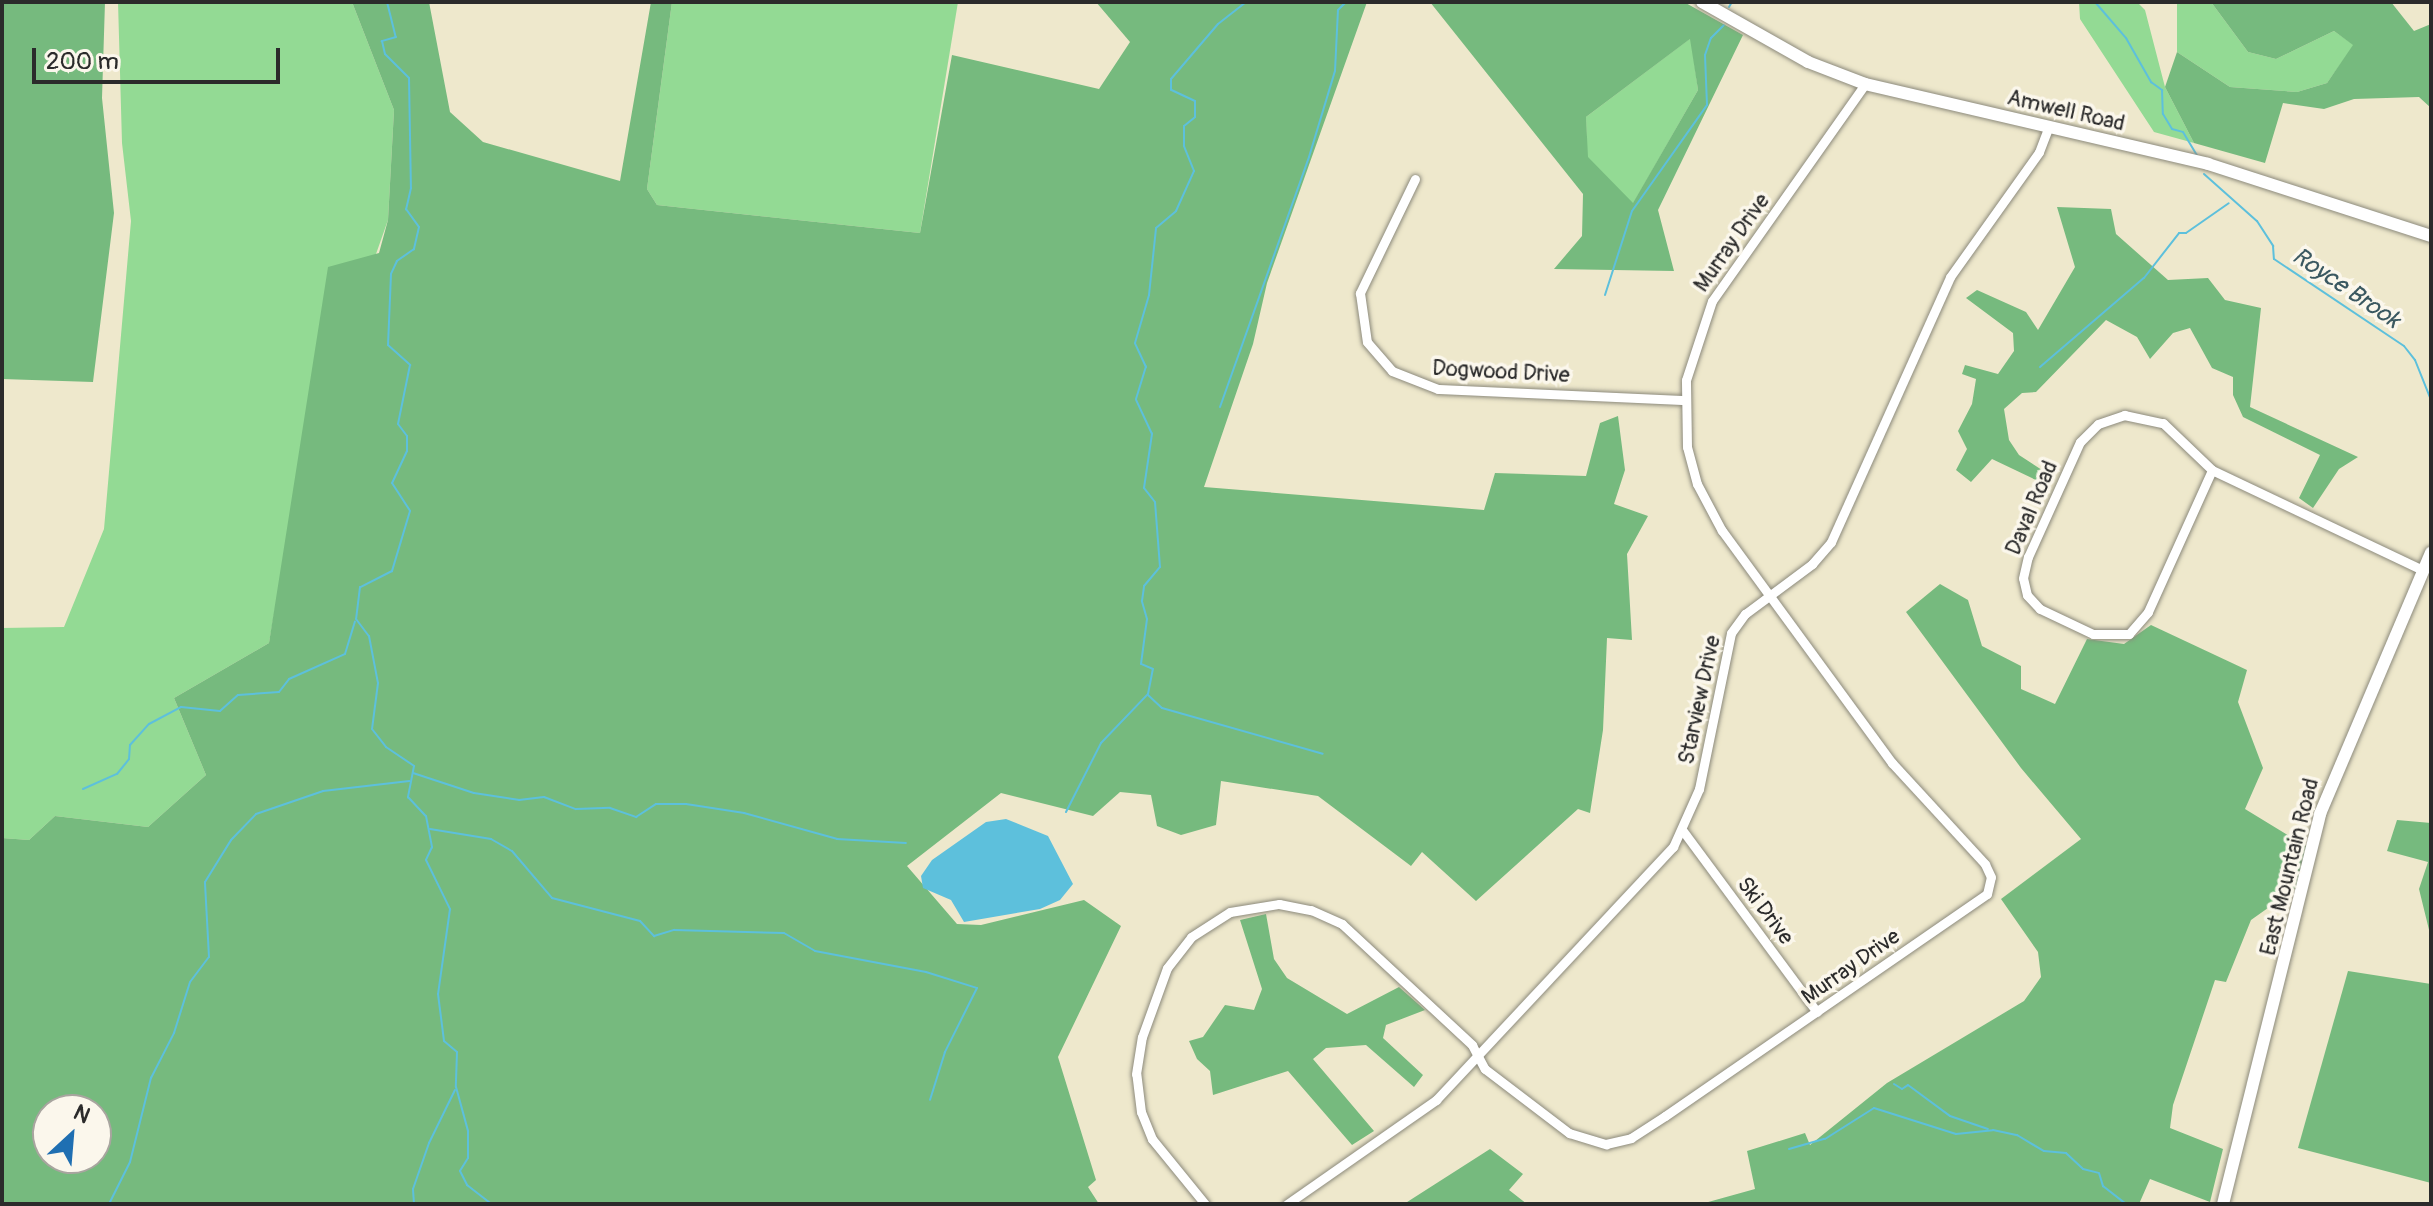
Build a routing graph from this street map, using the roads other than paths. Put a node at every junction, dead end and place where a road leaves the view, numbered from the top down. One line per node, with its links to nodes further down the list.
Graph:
1 (1702, 2): 2 (main road, Amwell Road)
2 (1865, 84): 3 (main road, Amwell Road); 6 (street, Murray Drive)
3 (2048, 128): 5 (main road, Amwell Road); 10 (street, Starview Drive)
4 (1415, 179): 6 (street, Dogwood Drive)
5 (2431, 236)
6 (1683, 400): 10 (street, Murray Drive)
7 (2212, 470): 7 (street, Daval Road); 9 (street, Daval Road)
8 (2431, 553): 9 (main road, East Mountain Road)
9 (2423, 570): 16 (main road, East Mountain Road)
10 (1768, 595): 11 (street, Starview Drive); 12 (street, Murray Drive)
11 (1683, 831): 12 (street, Ski Drive); 13 (street, Starview Drive)
12 (1817, 1012): 13 (street, Murray Drive)
13 (1479, 1055): 14 (street, Murray Drive); 15 (street, Starview Drive)
14 (1205, 1204)
15 (1287, 1204)
16 (2223, 1204)

